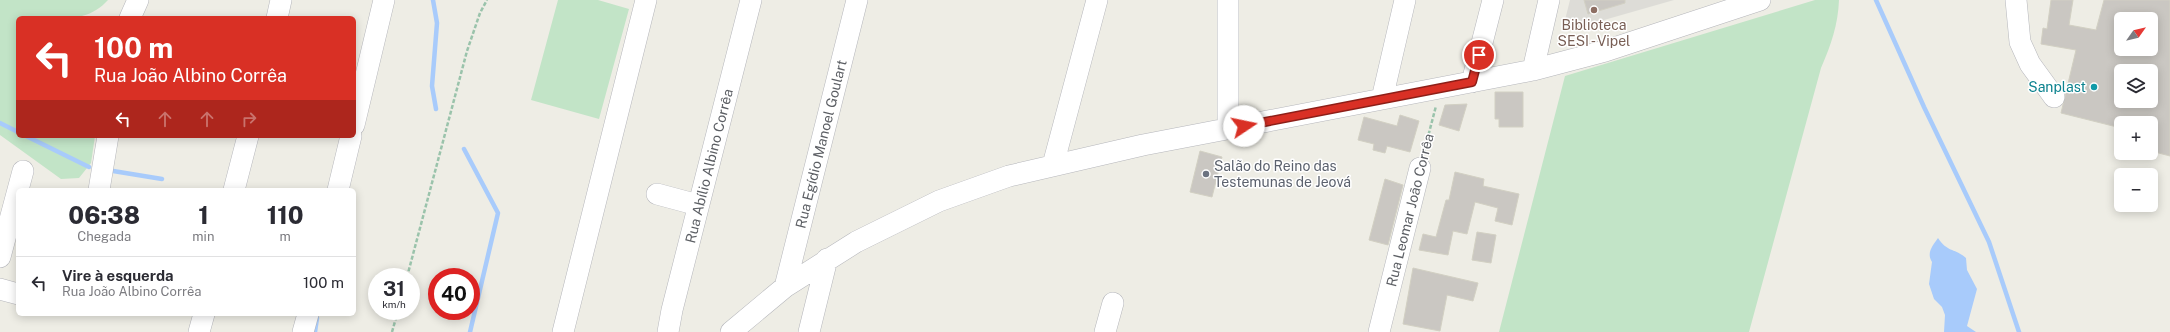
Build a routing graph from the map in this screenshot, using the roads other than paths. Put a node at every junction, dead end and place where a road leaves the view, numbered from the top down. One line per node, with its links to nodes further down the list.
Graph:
1 (138, 0): 14 (street)
2 (281, 0): 15 (street)
3 (384, 0): 20 (street)
4 (646, 0): 43 (street)
5 (751, 0): 34 (street, Rua Abílio Albino Corrêa)
6 (857, 0): 37 (street, Rua Egídio Manoel Goulart)
7 (1097, 0): 25 (street)
8 (1228, 0): 21 (street)
9 (1405, 0): 19 (street)
10 (1493, 0): 17 (street)
11 (1549, 0): 16 (street)
12 (1760, 0): 16 (street)
13 (2016, 0): 18 (street)
14 (131, 16)
15 (277, 16)
16 (1533, 70): 17 (street)
17 (1472, 82): 19 (street)
18 (2054, 97)
19 (1382, 99): 21 (street)
20 (356, 116)
21 (1228, 129): 25 (street)
22 (108, 138): 29 (street)
23 (247, 138): 30 (street)
24 (351, 138): 31 (street)
25 (1053, 165): 36 (street)
26 (1420, 168): 48 (street, Rua Leomar João Corrêa)
27 (23, 171): 28 (street)
28 (18, 188)
29 (99, 188)
30 (235, 188)
31 (338, 188)
32 (658, 194): 34 (street)
33 (16, 197): 35 (street)
34 (698, 205): 44 (street, Rua Abílio Albino Corrêa)
35 (0, 257)
36 (827, 258): 37 (street); 46 (street)
37 (785, 288): 45 (street)
38 (0, 289): 39 (street)
39 (16, 293)
40 (1113, 303): 47 (street)
41 (307, 316): 42 (street)
42 (303, 332)
43 (563, 332)
44 (668, 332)
45 (731, 332)
46 (809, 332)
47 (1105, 332)
48 (1380, 332)

